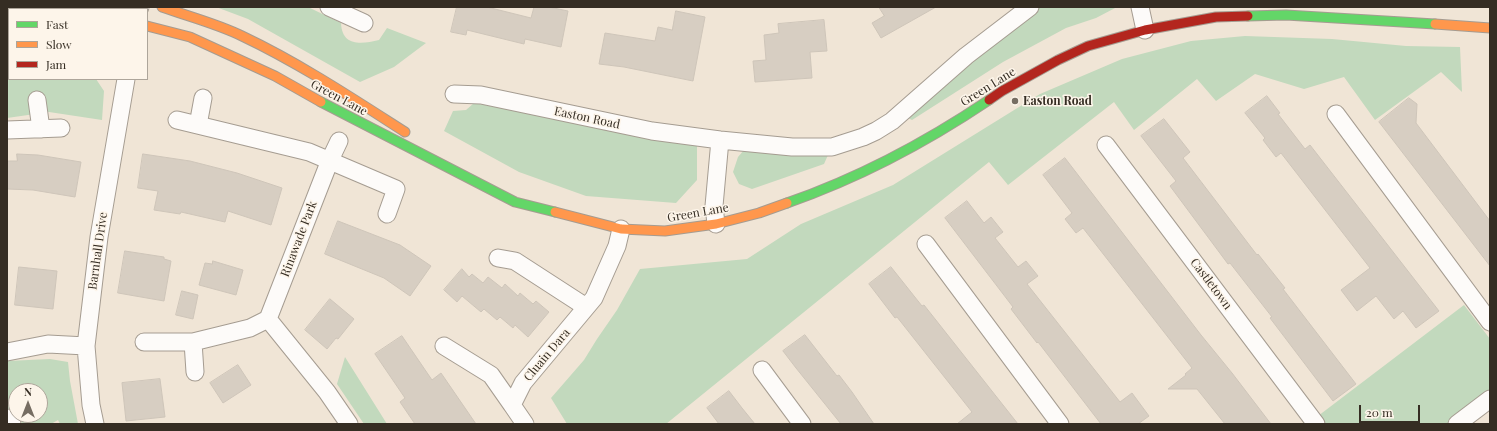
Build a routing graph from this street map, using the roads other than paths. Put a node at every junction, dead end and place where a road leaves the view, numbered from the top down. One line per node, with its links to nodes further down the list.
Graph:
1 (162, 7): 21 (street, Green Lane)
2 (329, 7): 5 (street)
3 (1030, 7): 22 (street, Easton Road)
4 (1140, 7): 8 (street)
5 (364, 23)
6 (148, 26): 10 (street, Green Lane)
7 (1490, 28): 8 (street, Green Lane)
8 (1145, 30): 29 (street, Green Lane)
9 (231, 46): 10 (street)
10 (275, 76): 27 (street, Green Lane)
11 (126, 80): 38 (street, Barnhall Drive)
12 (454, 94): 22 (street, Easton Road)
13 (203, 98): 17 (street)
14 (38, 100): 19 (street)
15 (1336, 114): 35 (street)
16 (177, 120): 17 (street)
17 (198, 125): 26 (street)
18 (61, 128): 19 (street)
19 (40, 129): 20 (street)
20 (7, 130)
21 (410, 135)
22 (720, 140): 29 (street)
23 (339, 141): 26 (street, Rinawade Park)
24 (1106, 145): 52 (street, Castletown)
25 (430, 147): 27 (street, Green Lane)
26 (330, 160): 28 (street); 34 (street, Rinawade Park)
27 (516, 202): 30 (street, Green Lane)
28 (386, 214)
29 (716, 224): 30 (street, Green Lane)
30 (621, 229): 33 (street, Cluain Dara)
31 (926, 244): 51 (street)
32 (498, 258): 33 (street)
33 (586, 307): 44 (street, Cluain Dara)
34 (268, 319): 37 (street); 48 (street)
35 (1490, 322)
36 (144, 342): 37 (street)
37 (193, 342): 42 (street)
38 (86, 346): 40 (street); 47 (street, Barnhall Drive)
39 (444, 346): 44 (street)
40 (7, 352)
41 (762, 370): 50 (street)
42 (195, 372)
43 (1490, 400): 53 (street)
44 (512, 405): 49 (street)
45 (7, 418): 46 (street)
46 (12, 424)
47 (95, 424)
48 (349, 424)
49 (525, 424)
50 (802, 424)
51 (1060, 424)
52 (1316, 424)
53 (1457, 424)

